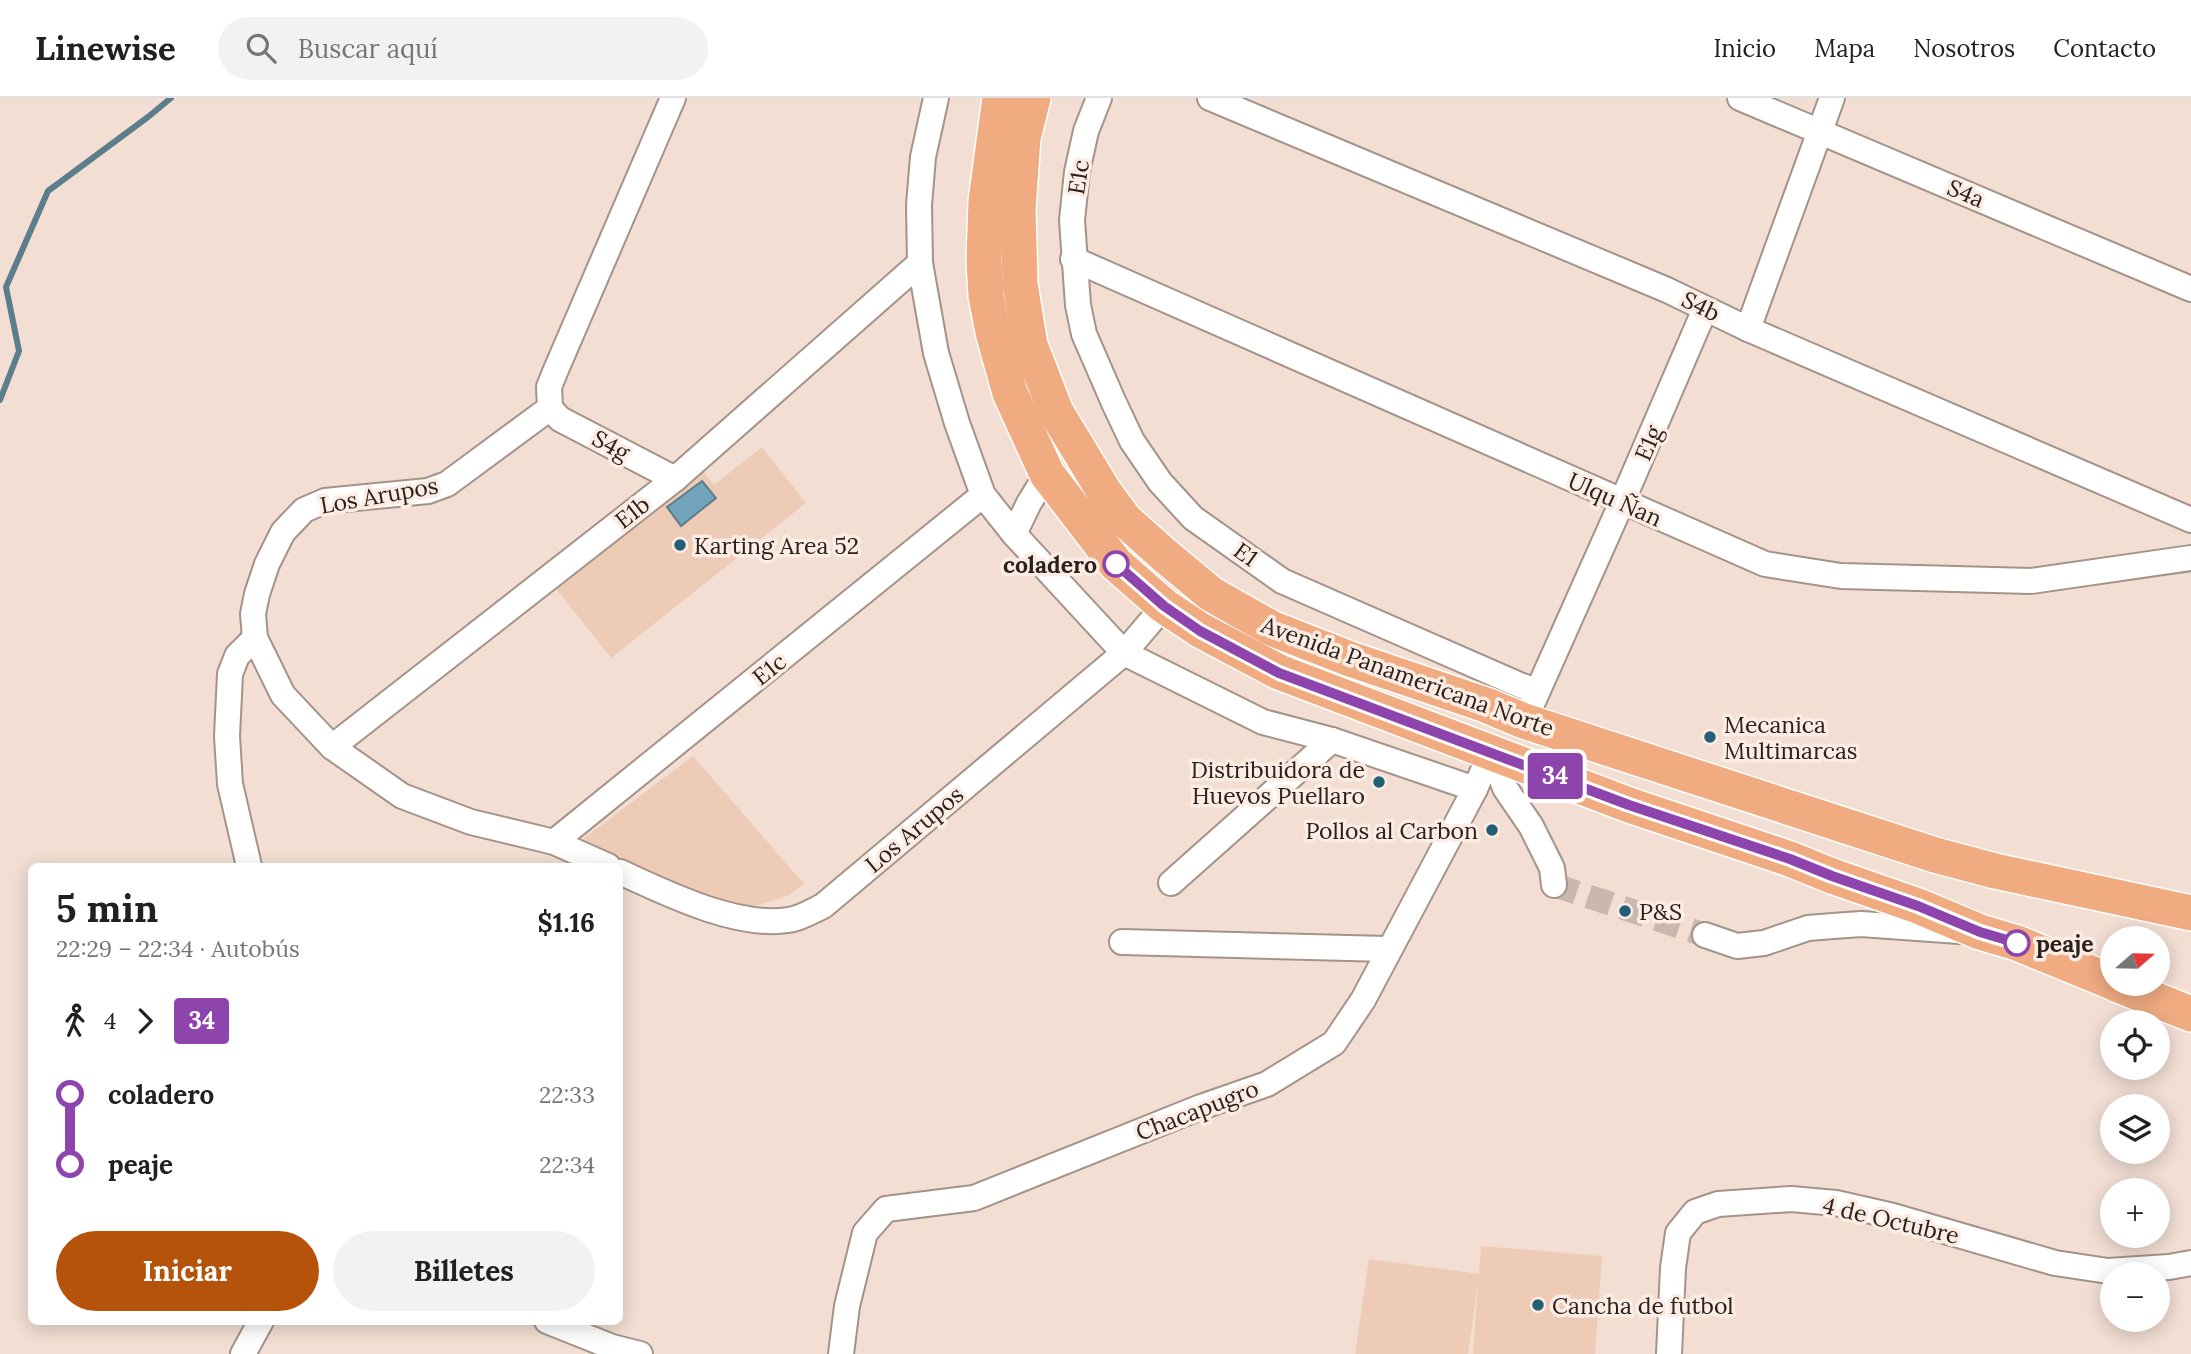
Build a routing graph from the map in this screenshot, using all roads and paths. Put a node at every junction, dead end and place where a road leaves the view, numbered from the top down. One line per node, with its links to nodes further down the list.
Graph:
1 (673, 98): 15 (street)
2 (936, 98): 11 (street)
3 (1000, 98): 16 (highway, Avenida Panamericana Norte)
4 (1033, 98): 26 (highway, Avenida Panamericana Norte)
5 (1099, 98): 10 (street, E1c)
6 (1210, 98): 13 (street, S4b)
7 (1740, 98): 9 (street, S4a)
8 (1832, 98): 9 (street)
9 (1819, 131): 12 (street, S4a); 14 (street)
10 (1073, 259): 19 (street, Ulqu Ñan); 26 (street, E1)
11 (920, 263): 17 (street, E1b); 18 (street)
12 (2191, 289)
13 (1705, 309): 14 (street, S4b); 19 (street, E1g)
14 (1748, 328): 20 (street, S4b)
15 (550, 408): 17 (street, S4g); 24 (street, Los Arupos)
16 (1047, 474): 21 (street); 23 (highway, Avenida Panamericana Norte)
17 (675, 479): 28 (street, E1b)
18 (983, 495): 21 (street); 31 (street, E1c)
19 (1622, 502): 22 (street, Ulqu Ñan); 26 (street, E1g)
20 (2191, 520)
21 (1014, 534): 25 (street)
22 (2191, 558)
23 (1164, 606): 25 (street, Los Arupos); 29 (highway, Avenida Panamericana Norte)
24 (255, 638): 28 (street, Los Arupos); 32 (street)
25 (1124, 653): 27 (street); 34 (street, Los Arupos)
26 (1531, 706): 37 (highway, Avenida Panamericana Norte)
27 (1332, 740): 30 (street); 35 (street)
28 (332, 747): 31 (street, Los Arupos)
29 (1491, 752): 30 (street, Chacapugro); 36 (street); 38 (highway, Avenida Panamericana Norte)
30 (1475, 789): 41 (street, Chacapugro)
31 (554, 842): 33 (street, Los Arupos)
32 (248, 863)
33 (601, 863)
34 (623, 873)
35 (1171, 883)
36 (1554, 885)
37 (2191, 913)
38 (1980, 932): 39 (street); 42 (highway, Avenida Panamericana Norte)
39 (1705, 935)
40 (1122, 942): 41 (street)
41 (1388, 949): 50 (street, Chacapugro)
42 (2100, 977)
43 (2146, 996): 44 (highway, Avenida Panamericana Norte)
44 (2191, 1014)
45 (2191, 1263): 51 (street, 4 de Octubre)
46 (259, 1325): 48 (street)
47 (557, 1325): 49 (street)
48 (243, 1354)
49 (640, 1354)
50 (841, 1354)
51 (1669, 1354)

